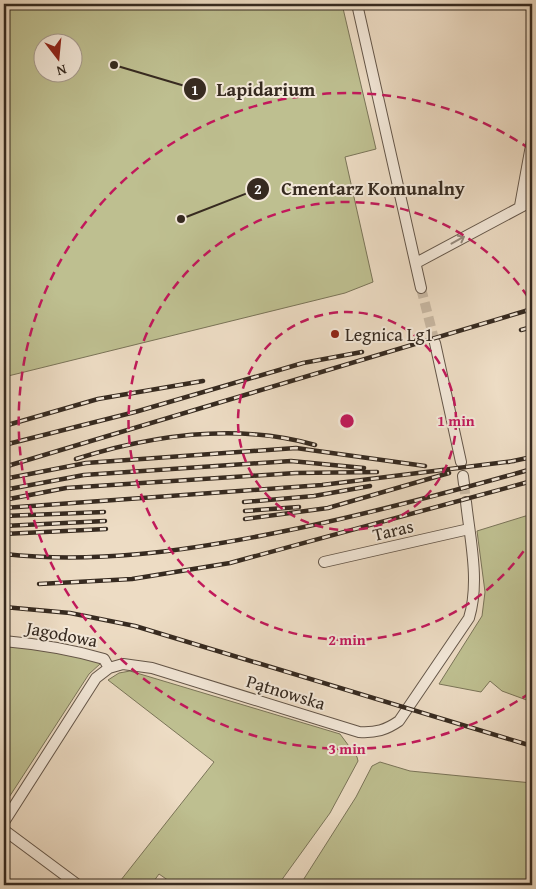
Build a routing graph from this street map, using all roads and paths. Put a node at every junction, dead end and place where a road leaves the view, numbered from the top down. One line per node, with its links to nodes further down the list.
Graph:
1 (358, 4): 5 (street)
2 (532, 140): 4 (street)
3 (532, 201): 4 (street)
4 (520, 206): 5 (street, one-way to 4)
5 (416, 263): 6 (street)
6 (421, 288)
7 (434, 343): 8 (street)
8 (461, 462)
9 (466, 502): 10 (street, Pątnowska)
10 (469, 529): 11 (street, Taras); 13 (street, Pątnowska)
11 (324, 562)
12 (4, 641): 13 (street, Jagodowa)
13 (109, 668): 14 (street)
14 (4, 822)
15 (4, 830): 16 (street)
16 (78, 885)

